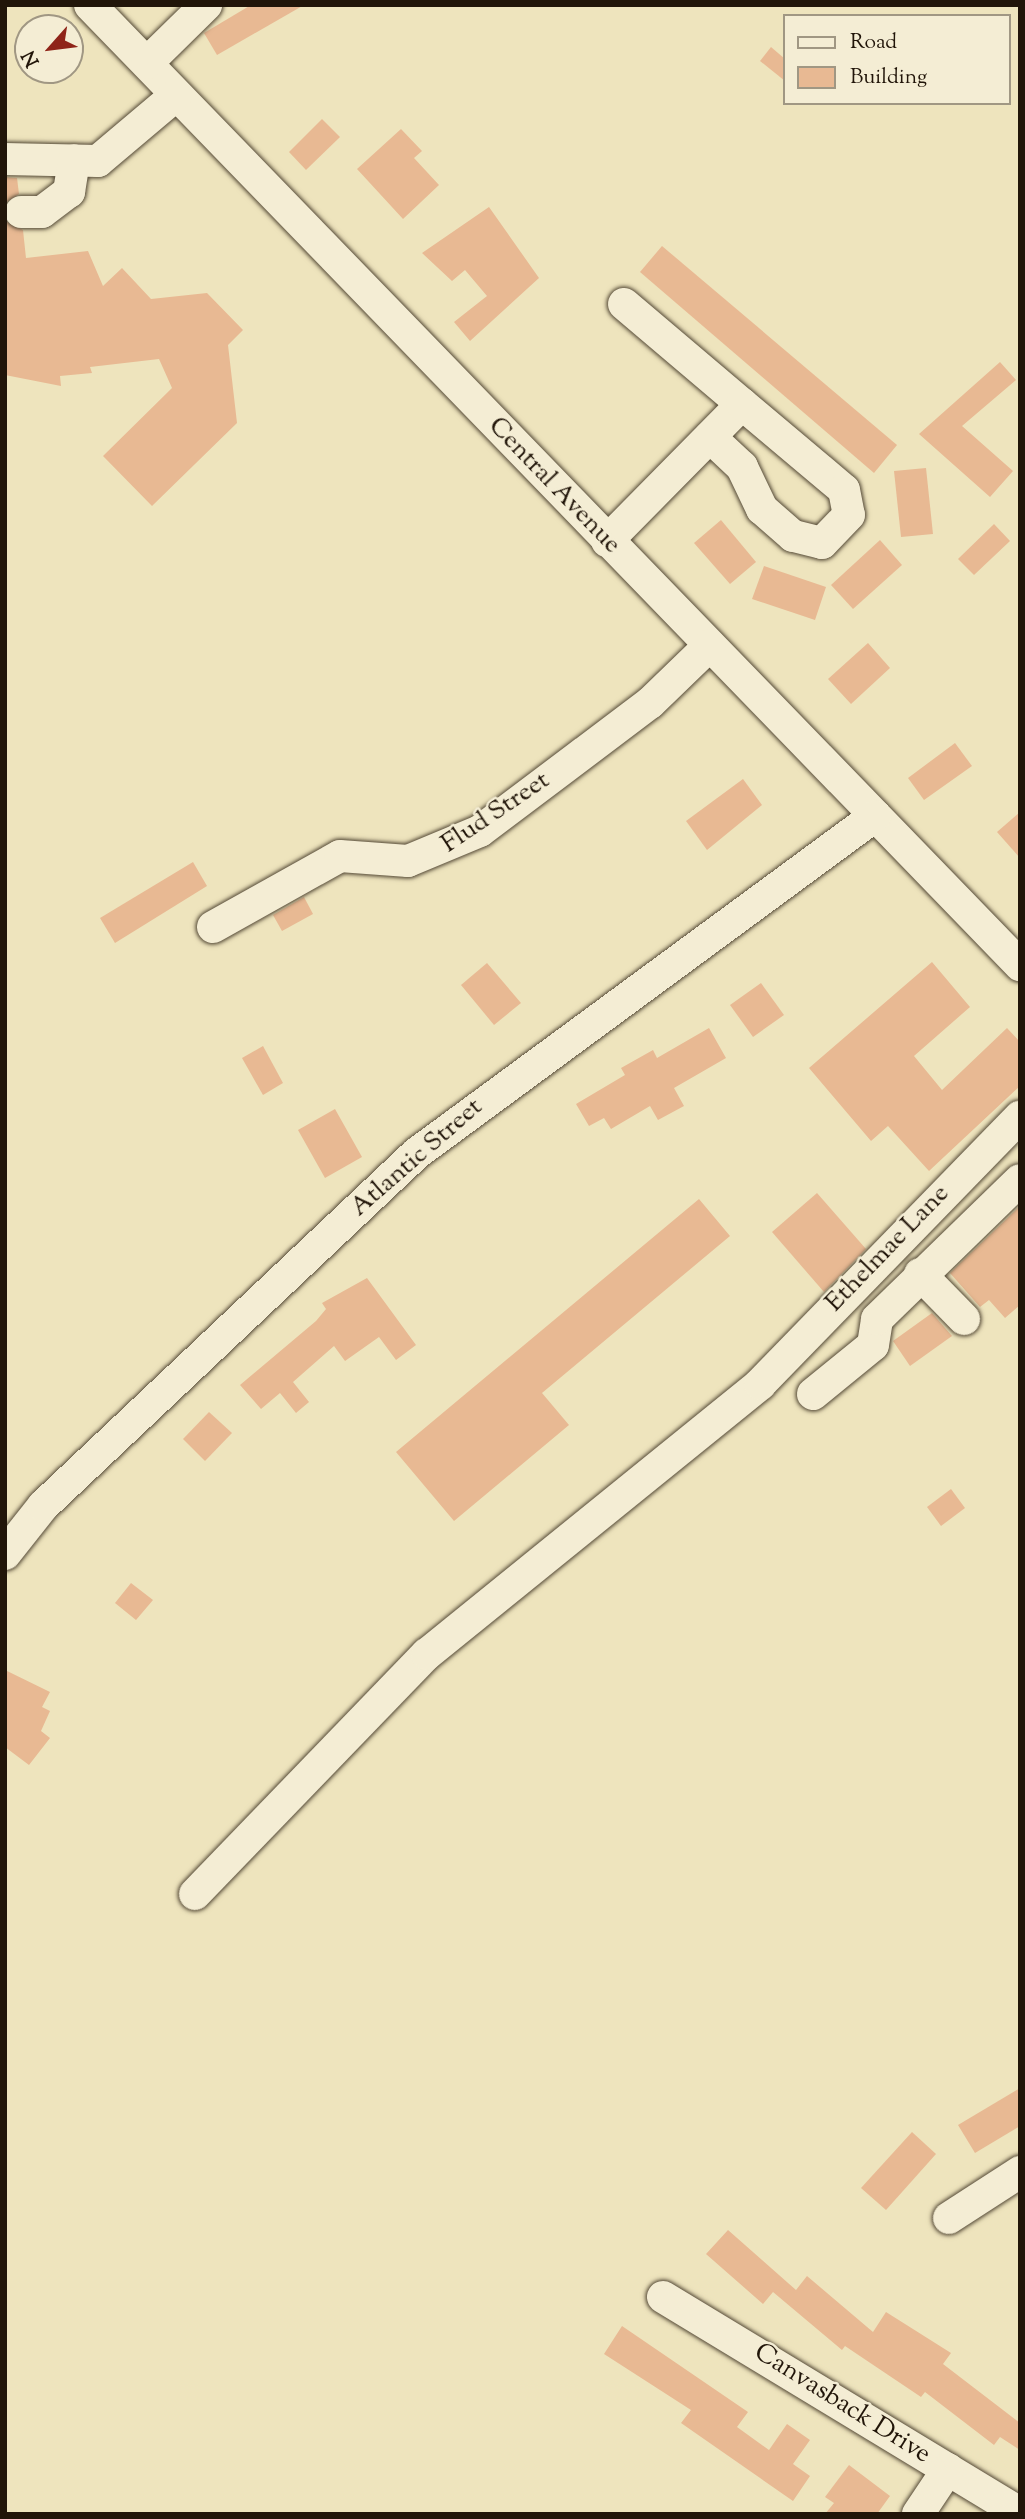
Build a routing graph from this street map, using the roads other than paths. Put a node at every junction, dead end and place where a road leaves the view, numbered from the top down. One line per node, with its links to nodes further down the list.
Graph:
1 (90, 5): 3 (street, Central Avenue)
2 (206, 5): 3 (street)
3 (146, 63): 4 (street, Central Avenue)
4 (176, 94): 6 (street); 11 (street, Central Avenue)
5 (5, 159): 6 (street)
6 (74, 160): 7 (street)
7 (21, 212)
8 (624, 304): 9 (street)
9 (742, 404): 10 (street); 10 (street)
10 (710, 437): 11 (street)
11 (607, 541): 12 (street, Central Avenue)
12 (710, 645): 13 (street, Central Avenue); 14 (street, Flud Street)
13 (875, 816): 15 (street, Central Avenue); 21 (street, Atlantic Street)
14 (213, 927)
15 (1020, 965)
16 (1020, 1117): 22 (street, Ethelmae Lane)
17 (1020, 1180): 18 (street)
18 (920, 1274): 19 (street); 20 (street)
19 (964, 1319)
20 (813, 1394)
21 (5, 1554)
22 (195, 1894)
23 (1020, 2172): 24 (street)
24 (949, 2218)
25 (663, 2297): 26 (street, Canvasback Drive)
26 (948, 2469): 27 (street, Canvasback Drive); 28 (street)
27 (1020, 2513)
28 (918, 2514)

